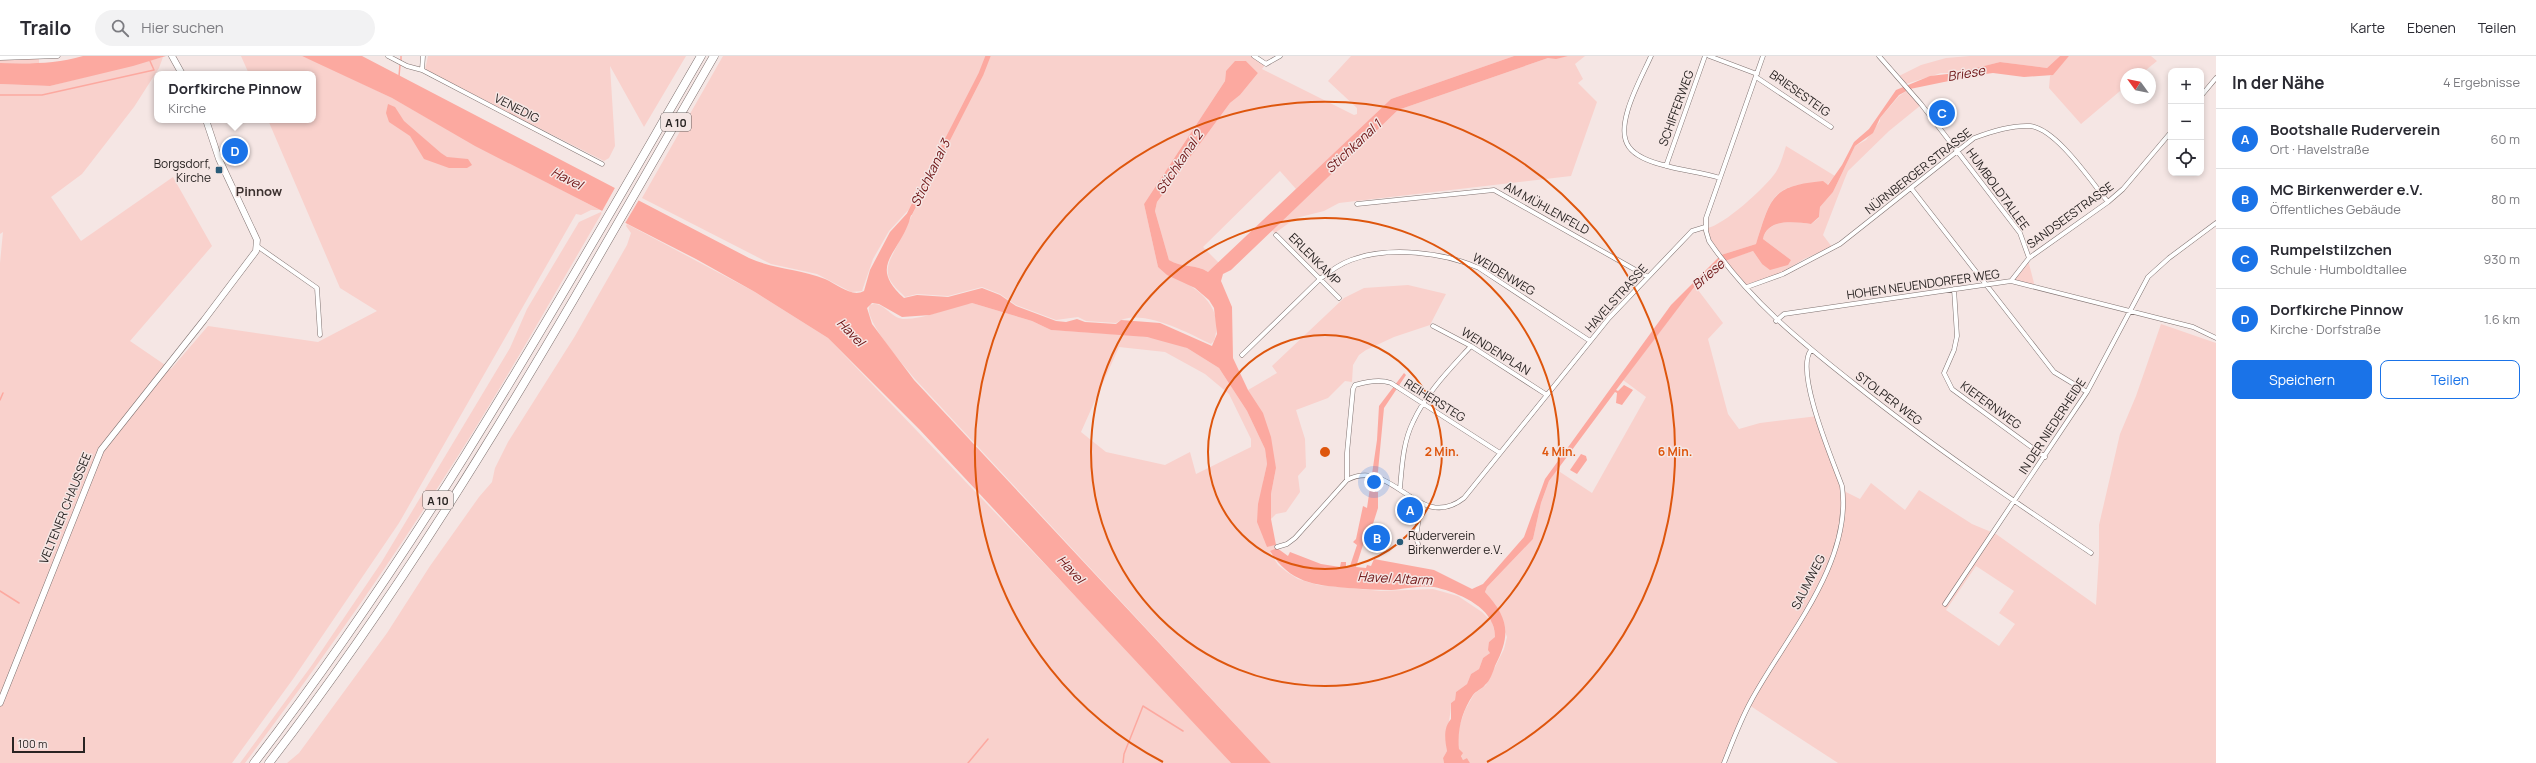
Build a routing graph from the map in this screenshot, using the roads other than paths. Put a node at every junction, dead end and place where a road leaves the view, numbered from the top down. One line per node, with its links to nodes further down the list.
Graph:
1 (58, 56): 14 (street)
2 (388, 56): 15 (street, VENEDIG)
3 (423, 56): 15 (street)
4 (701, 56): 65 (highway, A 10)
5 (714, 56): 66 (highway, A 10)
6 (1254, 56): 7 (street)
7 (1280, 56)
8 (1651, 56): 25 (street)
9 (1706, 56): 25 (street, SCHIFFERWEG)
10 (1709, 56): 17 (street, BRIESESTEIG)
11 (1763, 56): 17 (street)
12 (1879, 56): 23 (street, HUMBOLDTALLEE)
13 (172, 57): 16 (main road)
14 (0, 58)
15 (422, 70): 24 (street, VENEDIG)
16 (180, 71)
17 (1756, 75): 21 (street, BRIESESTEIG); 26 (street)
18 (2216, 78): 19 (street)
19 (2204, 92)
20 (207, 123): 33 (main road)
21 (1831, 127)
22 (2168, 136): 28 (street, SANDSEESTRASSE)
23 (1957, 151): 27 (street, NÜRNBERGER STRASSE); 28 (street, NÜRNBERGER STRASSE); 34 (street, HUMBOLDTALLEE)
24 (602, 164)
25 (1666, 166): 26 (street)
26 (1720, 178): 31 (street)
27 (1911, 188): 38 (street); 39 (street, NÜRNBERGER STRASSE)
28 (2108, 202): 34 (street, SANDSEESTRASSE)
29 (1357, 204): 35 (street, AM MÜHLENFELD)
30 (2215, 224): 42 (street, IN DER NIEDERHEIDE)
31 (1705, 227): 35 (street, HAVELSTRASSE); 39 (street, STOLPER WEG)
32 (1276, 234): 36 (street, ERLENKAMP)
33 (258, 246): 45 (street); 64 (main road, VELTENER CHAUSSEE)
34 (2029, 258): 37 (street)
35 (1648, 277): 47 (street, HAVELSTRASSE)
36 (1320, 279): 41 (street, ERLENKAMP); 47 (street, WEIDENWEG); 50 (street, WEIDENWEG)
37 (2011, 281): 38 (street, HOHEN NEUENDORFER WEG); 42 (street, HOHEN NEUENDORFER WEG)
38 (1985, 283): 40 (street, HOHEN NEUENDORFER WEG); 51 (street)
39 (1747, 287): 43 (street, STOLPER WEG)
40 (1954, 289): 43 (street, HOHEN NEUENDORFER WEG); 55 (street, KIEFERNWEG)
41 (1339, 298)
42 (2131, 311): 46 (street, HOHEN NEUENDORFER WEG); 51 (street, IN DER NIEDERHEIDE)
43 (1776, 321): 49 (street, STOLPER WEG)
44 (1433, 326): 48 (street, WENDENPLAN)
45 (320, 335)
46 (2216, 338)
47 (1590, 341): 52 (street, HAVELSTRASSE)
48 (1471, 346): 52 (street, WENDENPLAN); 53 (street)
49 (1811, 350): 58 (street, STOLPER WEG); 67 (street, SAUMWEG)
50 (1242, 355)
51 (2087, 392): 55 (street, IN DER NIEDERHEIDE)
52 (1547, 395): 54 (street, HAVELSTRASSE)
53 (1423, 404): 54 (street, REIHERSTEG); 56 (street, REIHERSTEG); 57 (street)
54 (1500, 453): 59 (street, HAVELSTRASSE)
55 (2045, 457): 58 (street, IN DER NIEDERHEIDE)
56 (1347, 480): 57 (street, HAVELSTRASSE); 61 (street)
57 (1400, 488): 59 (street, HAVELSTRASSE)
58 (2015, 501): 62 (street, STOLPER WEG); 63 (street, IN DER NIEDERHEIDE)
59 (1421, 504): 60 (street)
60 (1418, 544)
61 (1277, 547)
62 (2090, 553)
63 (1946, 604)
64 (0, 703)
65 (254, 763)
66 (269, 763)
67 (1724, 763)

